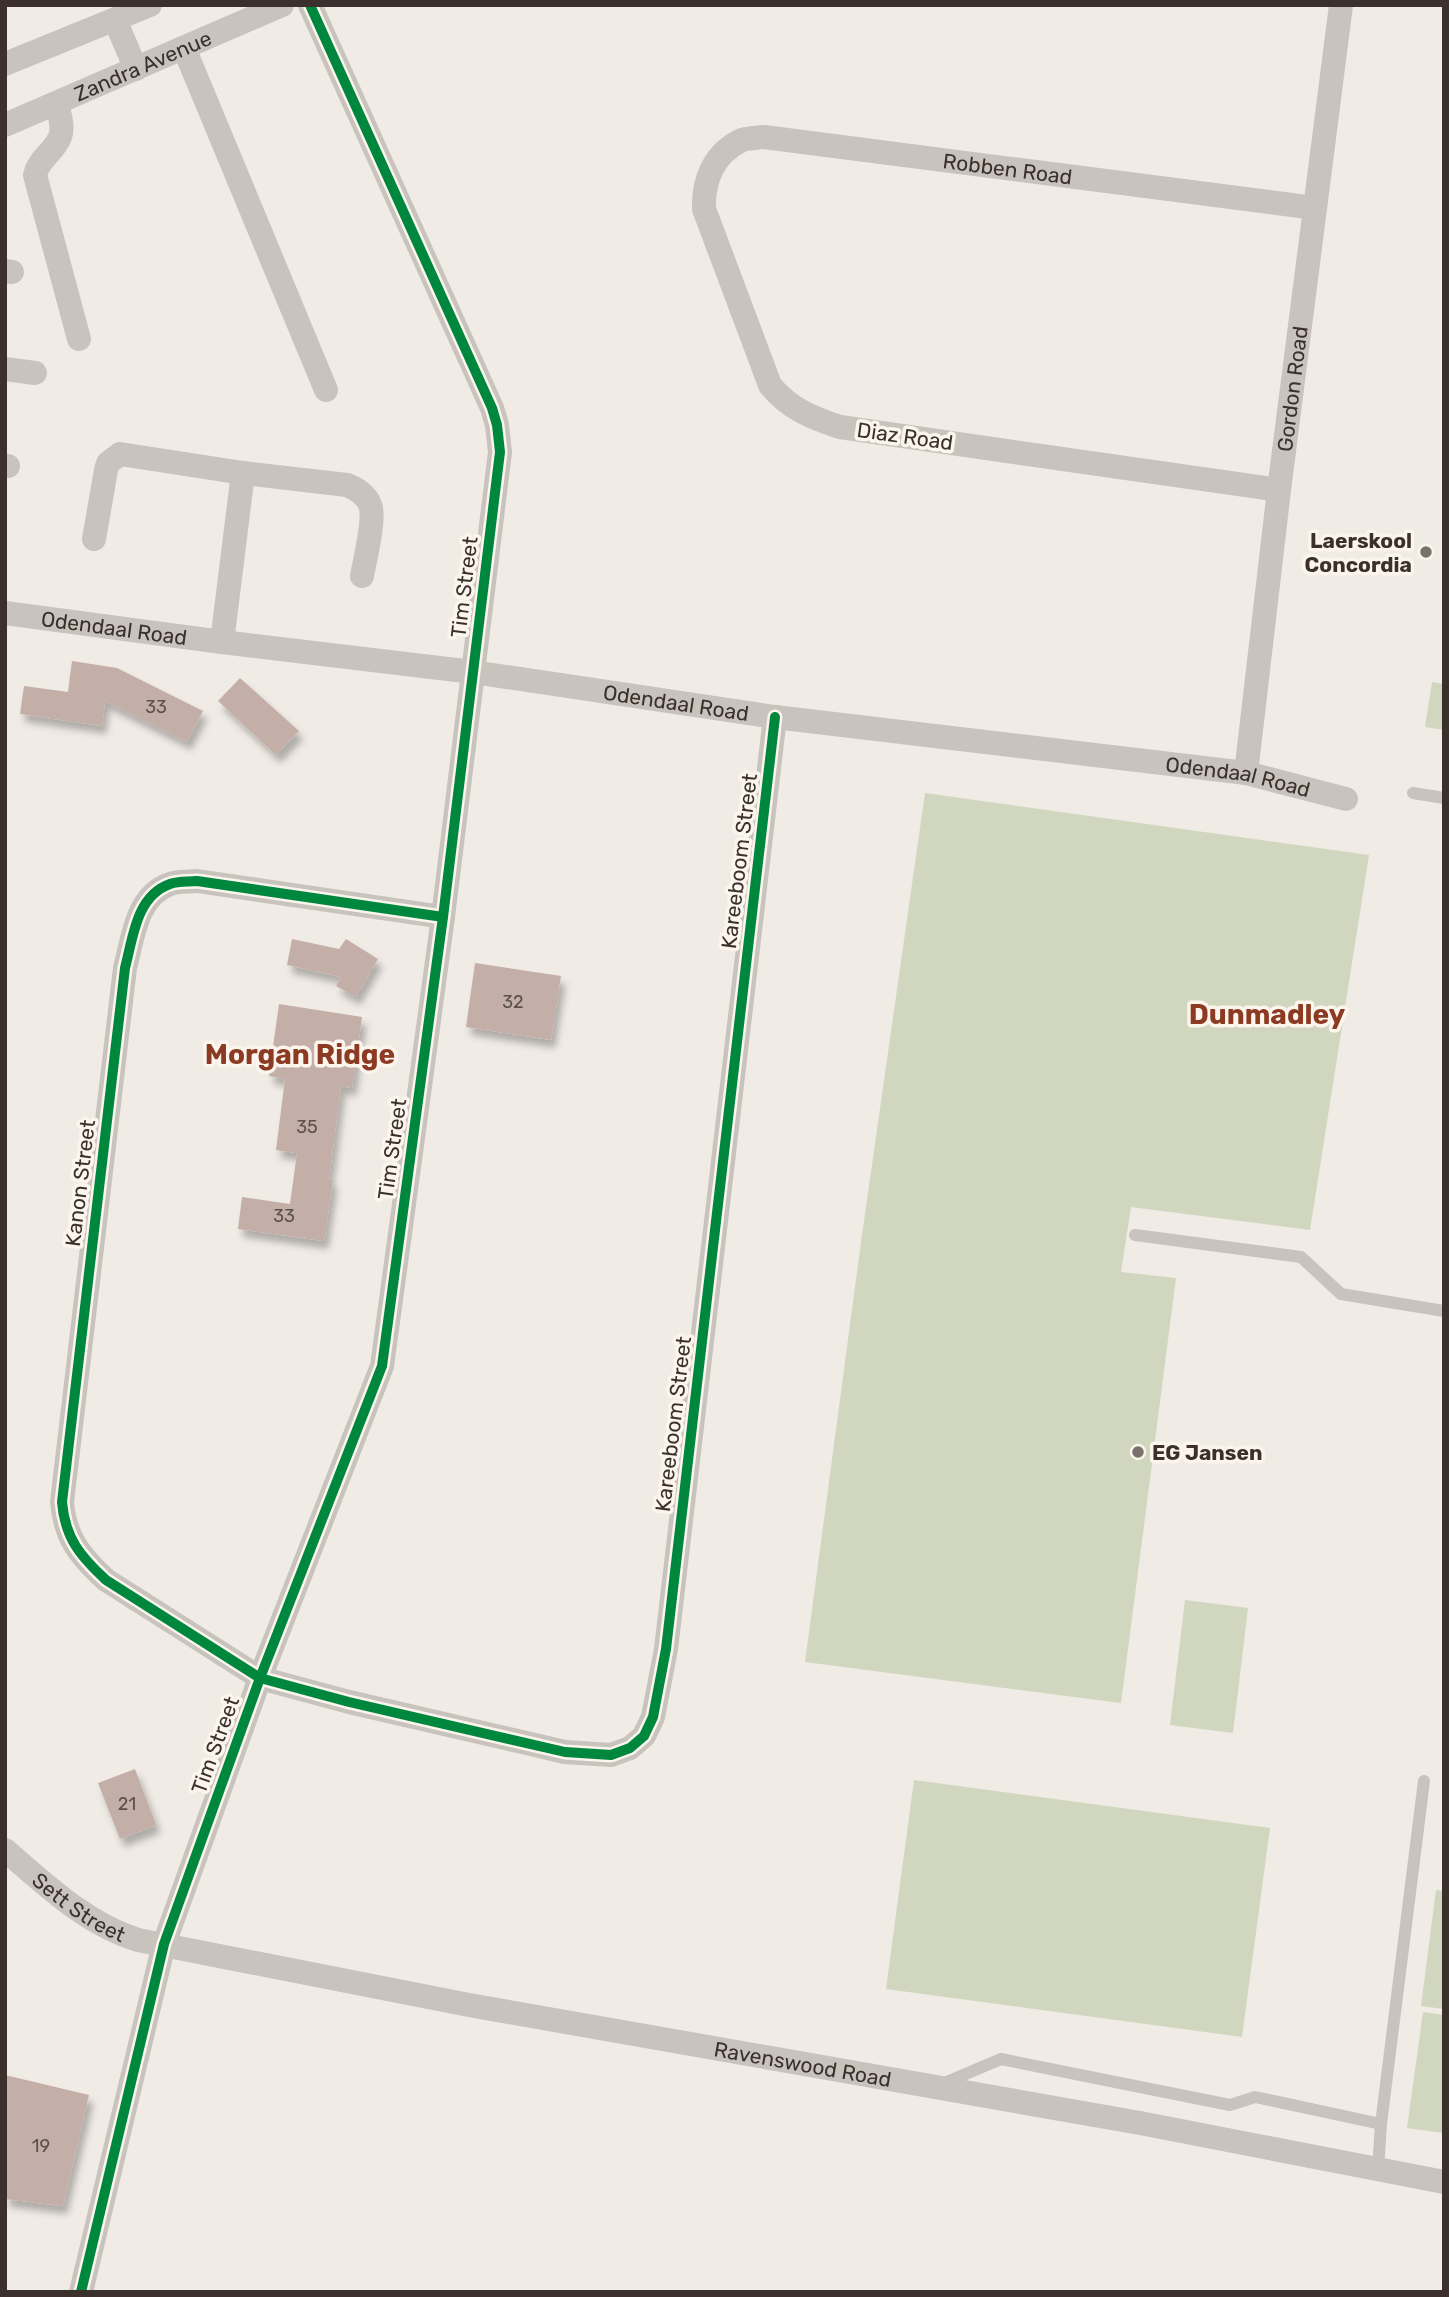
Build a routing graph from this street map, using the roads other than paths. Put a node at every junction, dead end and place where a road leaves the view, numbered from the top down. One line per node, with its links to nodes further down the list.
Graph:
1 (149, 5): 5 (street)
2 (282, 5): 6 (street, Zandra Avenue)
3 (310, 5): 23 (street, Tim Street)
4 (1341, 5): 12 (street, Gordon Road)
5 (115, 20): 7 (street); 8 (street)
6 (184, 48): 8 (street, Zandra Avenue); 16 (street)
7 (5, 65)
8 (136, 69): 9 (street, Zandra Avenue)
9 (57, 103): 10 (street, Zandra Avenue); 13 (street)
10 (5, 125)
11 (712, 169): 12 (street, Robben Road); 18 (street, Diaz Road)
12 (1315, 208): 18 (street, Gordon Road)
13 (79, 339)
14 (5, 369): 15 (street)
15 (35, 373)
16 (326, 390)
17 (243, 473): 19 (street); 20 (street); 22 (street)
18 (1279, 490): 25 (street, Gordon Road)
19 (94, 539)
20 (362, 576)
21 (5, 613): 22 (street, Odendaal Road)
22 (222, 642): 23 (street, Odendaal Road)
23 (473, 671): 24 (street, Odendaal Road); 29 (street, Tim Street)
24 (775, 717): 25 (street, Odendaal Road); 32 (street, Kareeboom Street)
25 (1246, 773): 28 (street, Odendaal Road)
26 (1413, 793): 27 (lane)
27 (1444, 798)
28 (1346, 799)
29 (443, 917): 32 (street, Tim Street); 32 (street, Kanon Street)
30 (1135, 1235): 31 (lane)
31 (1444, 1311)
32 (260, 1678): 35 (street, Tim Street)
33 (1424, 1781): 37 (lane)
34 (6, 1852): 35 (street, Sett Street)
35 (164, 1944): 36 (street, Ravenswood Road); 40 (street, Tim Street)
36 (935, 2087): 37 (lane); 38 (street, Ravenswood Road)
37 (1381, 2124): 38 (lane)
38 (1378, 2169): 39 (street, Ravenswood Road)
39 (1444, 2182)
40 (81, 2292)

